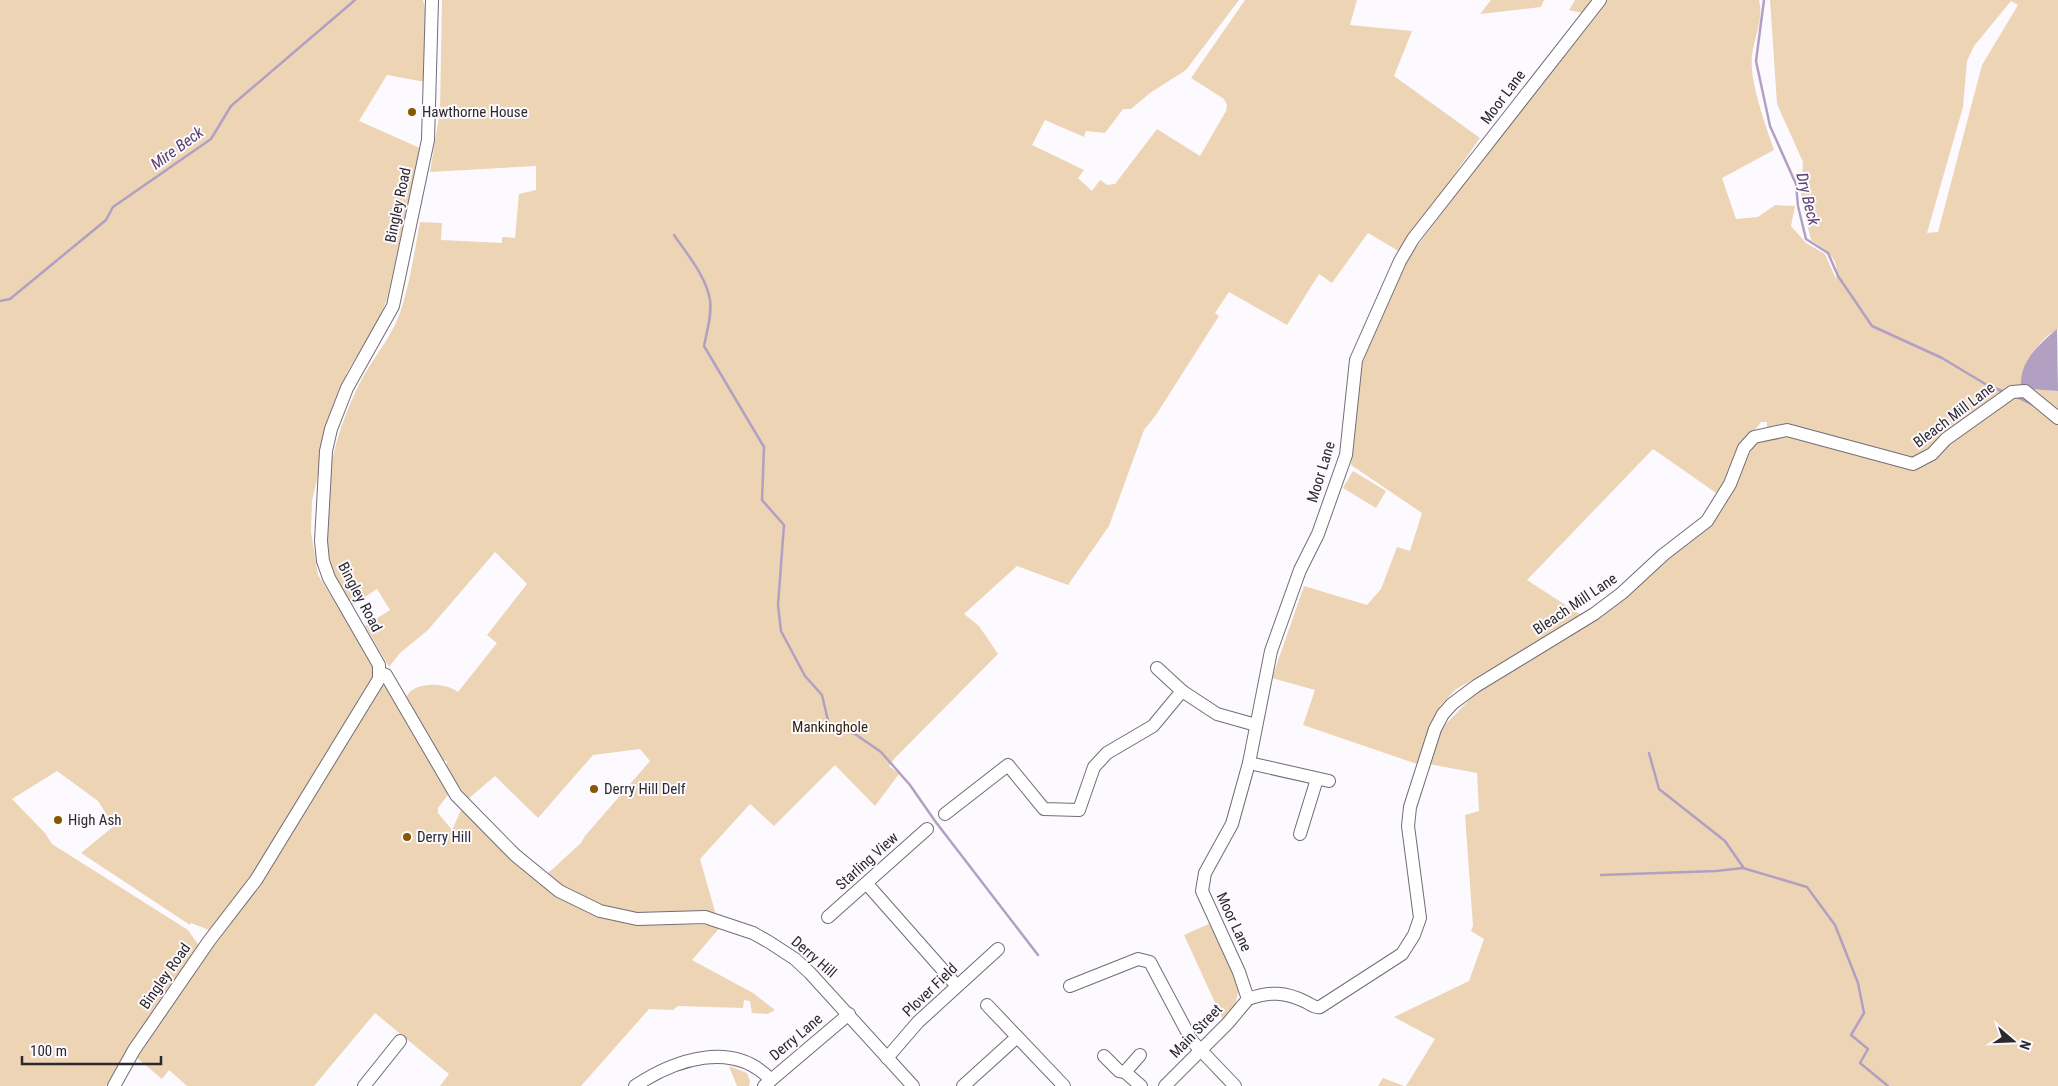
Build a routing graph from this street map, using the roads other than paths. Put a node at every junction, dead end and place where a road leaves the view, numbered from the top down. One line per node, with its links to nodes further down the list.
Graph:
1 (432, 0): 5 (street, Bingley Road)
2 (1600, 0): 7 (street, Moor Lane)
3 (2058, 418): 17 (street, Bleach Mill Lane)
4 (1157, 668): 6 (street)
5 (380, 673): 19 (street, Derry Hill); 29 (street, Bingley Road)
6 (1182, 691): 7 (street); 9 (street)
7 (1256, 725): 8 (street, Moor Lane)
8 (1249, 764): 11 (street); 17 (street, Moor Lane)
9 (946, 814)
10 (927, 829): 12 (street, Starling View)
11 (1300, 834)
12 (867, 884): 13 (street, Starling View); 15 (street)
13 (828, 917)
14 (998, 948): 15 (street, Plover Field)
15 (957, 986): 25 (street, Plover Field)
16 (1070, 986): 22 (street)
17 (1248, 998): 22 (street, Main Street)
18 (987, 1006): 20 (street)
19 (849, 1014): 25 (street, Derry Hill); 27 (street, Derry Lane)
20 (1016, 1038): 32 (street); 33 (street)
21 (400, 1041): 30 (street)
22 (1200, 1051): 35 (street, Main Street); 36 (street)
23 (1104, 1056): 26 (street)
24 (1140, 1056): 26 (street)
25 (888, 1058): 28 (street, Derry Hill)
26 (1125, 1072): 34 (street)
27 (767, 1083): 31 (street)
28 (904, 1083)
29 (114, 1086)
30 (364, 1086)
31 (635, 1086)
32 (963, 1086)
33 (1064, 1086)
34 (1141, 1086)
35 (1165, 1086)
36 (1235, 1086)

